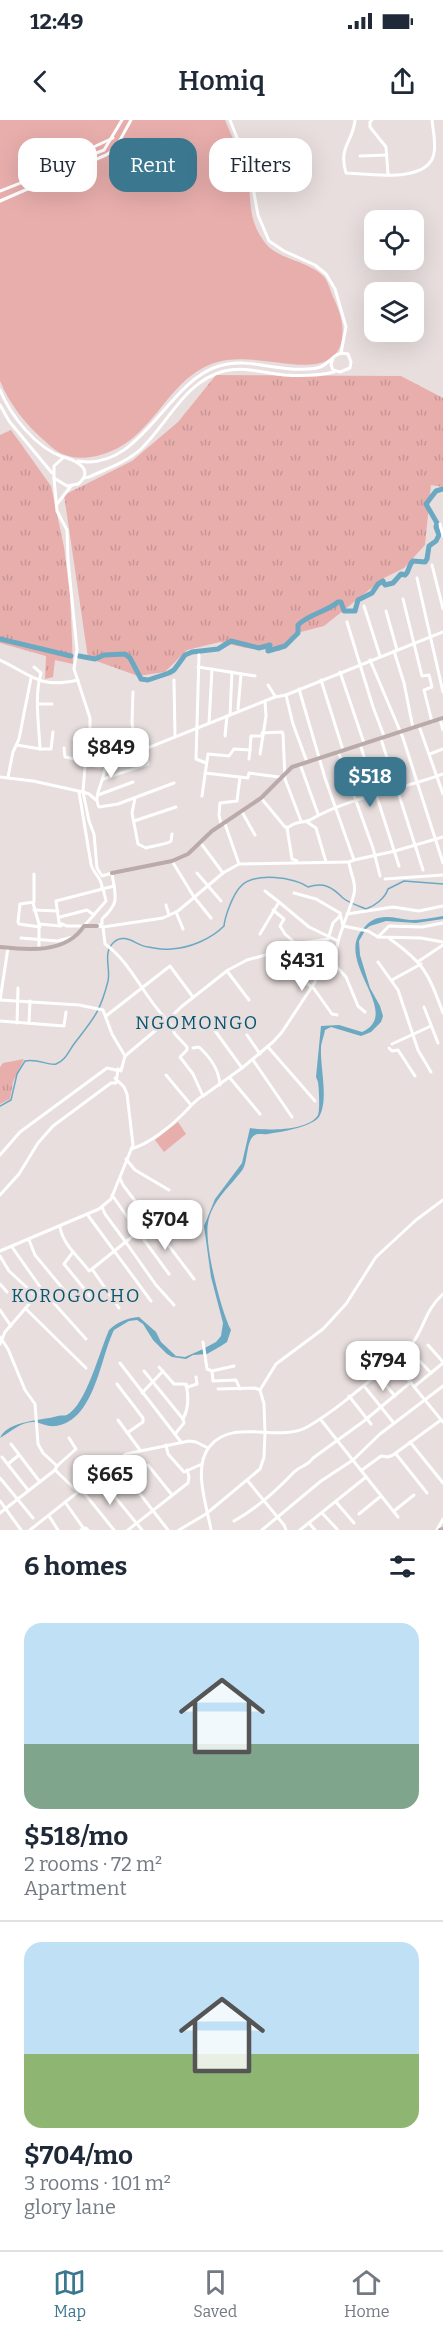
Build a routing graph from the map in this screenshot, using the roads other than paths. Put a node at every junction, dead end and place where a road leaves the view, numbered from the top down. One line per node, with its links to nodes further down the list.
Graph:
1 (122, 120): 7 (street)
2 (131, 120): 8 (street)
3 (230, 120): 18 (street)
4 (355, 120): 14 (street)
5 (372, 120): 12 (street)
6 (432, 120): 14 (street)
7 (113, 138)
8 (120, 138)
9 (109, 143): 10 (street)
10 (97, 153)
11 (109, 153): 17 (street)
12 (387, 155): 13 (street); 14 (street)
13 (360, 156)
14 (388, 174)
15 (18, 184): 16 (street)
16 (0, 191)
17 (0, 201)
18 (341, 353): 19 (street); 20 (street)
19 (333, 358): 20 (street); 24 (street)
20 (336, 372): 27 (street)
21 (0, 390): 23 (street)
22 (0, 405): 25 (street)
23 (64, 457): 24 (street); 25 (street)
24 (78, 461): 27 (street)
25 (52, 473): 26 (street)
26 (54, 478): 28 (street); 29 (street)
27 (84, 478): 28 (street)
28 (71, 486): 29 (street)
29 (56, 505): 56 (street)
30 (440, 524): 31 (street)
31 (443, 536)
32 (432, 565): 36 (street)
33 (417, 578): 40 (street)
34 (403, 599): 41 (street)
35 (364, 606): 44 (street)
36 (443, 609)
37 (386, 611): 42 (street)
38 (347, 622): 47 (street)
39 (443, 632): 40 (street)
40 (431, 636): 41 (street); 63 (street)
41 (414, 643): 42 (street); 72 (street)
42 (395, 651): 44 (street); 76 (street)
43 (199, 655): 48 (street)
44 (380, 656): 46 (street)
45 (0, 660): 55 (street)
46 (370, 660): 47 (street); 79 (street)
47 (360, 664): 52 (street); 85 (street)
48 (198, 666): 51 (street); 75 (street)
49 (34, 667): 59 (street)
50 (212, 669): 73 (street)
51 (232, 672): 53 (street); 70 (street)
52 (340, 672): 58 (street); 86 (street)
53 (241, 674): 54 (street); 69 (street)
54 (255, 676)
55 (31, 678): 59 (street); 87 (street)
56 (78, 680): 59 (street); 78 (street)
57 (174, 680): 83 (street)
58 (321, 680): 61 (street); 93 (street)
59 (38, 681): 67 (street)
60 (268, 685): 65 (street)
61 (299, 689): 64 (street); 97 (street)
62 (133, 692): 81 (street)
63 (443, 692)
64 (286, 694): 65 (street); 99 (street)
65 (275, 697): 66 (street)
66 (265, 701): 70 (street); 82 (street)
67 (38, 704): 68 (street); 90 (street)
68 (52, 704)
69 (238, 709)
70 (228, 715): 73 (street); 84 (street)
71 (441, 719): 72 (street); 77 (street)
72 (432, 722): 74 (street)
73 (209, 723): 75 (street)
74 (419, 726): 76 (street); 96 (street)
75 (198, 727): 83 (street); 101 (street)
76 (413, 728): 79 (street)
77 (443, 730)
78 (90, 731): 81 (street); 100 (street)
79 (400, 731): 85 (street); 114 (street)
80 (53, 732): 90 (street)
81 (134, 733): 94 (street)
82 (262, 735): 92 (street); 95 (street); 105 (street)
83 (175, 736): 89 (street)
84 (225, 736)
85 (382, 736): 86 (street); 116 (street)
86 (362, 743): 93 (street); 118 (street)
87 (16, 745): 90 (street); 109 (street)
88 (64, 748): 100 (street)
89 (146, 748): 94 (street); 112 (street)
90 (40, 749)
91 (443, 749): 96 (street)
92 (250, 750): 98 (street); 101 (street)
93 (340, 751): 97 (street); 125 (street)
94 (137, 752): 103 (street)
95 (260, 754)
96 (430, 754): 107 (street)
97 (320, 757): 99 (street); 127 (street)
98 (249, 759)
99 (308, 762): 102 (street)
100 (85, 763): 103 (street); 117 (street)
101 (206, 763): 104 (street)
102 (300, 764): 105 (street); 129 (street)
103 (105, 765): 112 (street)
104 (205, 773): 110 (street); 121 (street)
105 (284, 773): 123 (street); 131 (street)
106 (443, 774): 107 (street)
107 (436, 776): 114 (street); 119 (street)
108 (0, 777): 109 (street)
109 (8, 777): 117 (street)
110 (240, 777): 111 (street); 133 (street)
111 (279, 777)
112 (102, 780): 120 (street)
113 (133, 782): 120 (street)
114 (417, 782): 116 (street); 138 (street)
115 (174, 783): 122 (street)
116 (396, 789): 118 (street); 140 (street)
117 (81, 792): 124 (street); 152 (street); 161 (street)
118 (377, 794): 125 (street); 141 (street)
119 (443, 794)
120 (97, 795): 124 (street)
121 (202, 796)
122 (135, 798): 124 (street); 130 (street)
123 (261, 798): 128 (street); 134 (street)
124 (96, 801)
125 (355, 801): 127 (street); 142 (street)
126 (176, 807): 130 (street)
127 (336, 808): 129 (street); 143 (street)
128 (242, 812): 133 (street); 136 (street)
129 (318, 814): 132 (street)
130 (134, 821): 135 (street)
131 (301, 821): 132 (street); 134 (street)
132 (307, 822): 147 (street)
133 (223, 825): 139 (street); 149 (street)
134 (288, 827): 145 (street)
135 (172, 834)
136 (255, 835)
137 (443, 837): 138 (street)
138 (436, 839): 140 (street); 148 (street)
139 (200, 842): 144 (street); 154 (street)
140 (415, 845): 141 (street); 151 (street)
141 (395, 851): 142 (street); 150 (street)
142 (375, 855): 143 (street); 157 (street)
143 (354, 860): 146 (street)
144 (172, 861): 152 (street); 164 (street)
145 (299, 862): 147 (street); 149 (street)
146 (349, 862): 147 (street); 174 (street)
147 (333, 863)
148 (443, 863)
149 (239, 864): 154 (street)
150 (399, 866)
151 (423, 870)
152 (112, 873): 160 (street)
153 (197, 873): 159 (street)
154 (223, 873): 159 (street)
155 (34, 874): 167 (street)
156 (443, 875): 158 (street)
157 (380, 876)
158 (385, 879)
159 (208, 885): 164 (street); 165 (street)
160 (114, 886): 161 (street); 184 (street)
161 (103, 888): 172 (street); 176 (street)
162 (265, 891): 166 (street)
163 (294, 893): 175 (street)
164 (194, 897): 173 (street); 179 (street)
165 (221, 901)
166 (279, 902): 171 (street); 190 (street)
167 (33, 903): 170 (street); 181 (street)
168 (166, 905): 177 (street)
169 (443, 906): 174 (street)
170 (34, 910): 172 (street); 181 (street)
171 (273, 910): 188 (street); 196 (street)
172 (58, 911): 178 (street)
173 (176, 912): 177 (street); 187 (street)
174 (347, 912): 185 (street)
175 (340, 913): 185 (street); 190 (street)
176 (94, 915): 178 (street); 183 (street)
177 (169, 915): 186 (street)
178 (58, 917): 182 (street)
179 (211, 918)
180 (443, 922): 191 (street)
181 (39, 925): 182 (street); 193 (street)
182 (67, 926): 183 (street)
183 (84, 926): 184 (street); 189 (street)
184 (97, 926): 186 (street)
185 (343, 926): 191 (street); 195 (street)
186 (103, 927): 208 (street)
187 (183, 929)
188 (260, 934)
189 (74, 937): 193 (street); 200 (street)
190 (329, 937): 195 (street); 196 (street)
191 (378, 937): 194 (street)
192 (21, 938): 193 (street)
193 (39, 938): 200 (street)
194 (388, 938): 197 (street); 203 (street)
195 (338, 941): 204 (street)
196 (300, 943): 201 (street)
197 (443, 944): 203 (street)
198 (0, 947): 199 (street)
199 (8, 948): 200 (street); 211 (street)
200 (39, 949)
201 (271, 953): 205 (street); 207 (street)
202 (378, 962): 206 (street)
203 (420, 963): 206 (street); 219 (street)
204 (336, 966): 207 (street); 218 (street)
205 (227, 971): 210 (street); 213 (street)
206 (392, 980): 228 (street)
207 (312, 986): 220 (street); 232 (street)
208 (142, 987): 210 (street); 221 (street); 222 (street)
209 (18, 988): 212 (street)
210 (190, 999): 222 (street)
211 (0, 1000): 212 (street); 215 (street)
212 (17, 1000): 214 (street); 224 (street)
213 (249, 1000)
214 (30, 1001): 221 (street); 225 (street)
215 (0, 1005)
216 (424, 1007): 226 (street)
217 (66, 1012): 225 (street)
218 (365, 1012)
219 (443, 1013)
220 (337, 1015)
221 (106, 1016): 236 (street)
222 (168, 1020): 236 (street); 246 (street)
223 (0, 1021): 224 (street)
224 (16, 1023): 225 (street)
225 (29, 1023)
226 (431, 1026): 228 (street); 230 (street)
227 (213, 1028): 238 (street)
228 (413, 1034): 231 (street); 240 (street)
229 (247, 1035): 235 (street)
230 (438, 1043)
231 (392, 1044)
232 (268, 1047): 235 (street); 247 (street)
233 (193, 1048): 245 (street)
234 (389, 1048): 242 (street)
235 (260, 1054): 237 (street)
236 (125, 1056): 239 (street)
237 (252, 1060): 238 (street); 250 (street)
238 (243, 1068): 244 (street)
239 (118, 1069): 243 (street); 252 (street)
240 (431, 1072)
241 (166, 1075): 248 (street)
242 (415, 1076)
243 (115, 1078): 251 (street); 257 (street)
244 (230, 1078): 245 (street); 249 (street)
245 (220, 1085): 246 (street)
246 (203, 1096): 248 (street)
247 (315, 1101)
248 (191, 1105): 251 (street)
249 (260, 1114)
250 (292, 1117)
251 (132, 1149): 253 (street)
252 (0, 1155)
253 (126, 1159): 254 (street); 255 (street)
254 (119, 1177): 256 (street); 262 (street)
255 (168, 1190)
256 (112, 1195): 259 (street); 263 (street)
257 (0, 1196)
258 (443, 1200): 315 (street)
259 (102, 1207): 260 (street); 266 (street)
260 (87, 1214): 261 (street); 268 (street)
261 (60, 1227): 264 (street); 269 (street)
262 (156, 1227): 263 (street); 273 (street)
263 (138, 1232): 266 (street)
264 (29, 1240): 267 (street); 280 (street)
265 (144, 1240): 272 (street)
266 (125, 1241): 268 (street); 282 (street)
267 (12, 1247): 270 (street); 275 (street)
268 (114, 1251): 271 (street); 281 (street)
269 (73, 1252): 271 (street); 279 (street)
270 (0, 1254): 278 (street)
271 (92, 1269): 283 (street)
272 (169, 1274)
273 (194, 1279)
274 (0, 1284): 276 (street)
275 (43, 1291): 278 (street); 288 (street)
276 (7, 1292)
277 (443, 1294): 293 (street)
278 (36, 1296): 284 (street)
279 (90, 1296)
280 (73, 1301)
281 (151, 1301)
282 (174, 1305)
283 (119, 1308)
284 (26, 1309): 286 (street); 299 (street)
285 (0, 1310): 286 (street)
286 (12, 1326): 289 (street)
287 (0, 1337): 289 (street)
288 (86, 1339)
289 (2, 1342): 347 (street)
290 (202, 1342): 302 (street)
291 (428, 1345): 294 (street)
292 (413, 1354): 303 (street)
293 (393, 1361): 304 (street); 307 (street)
294 (443, 1362): 303 (street)
295 (120, 1363): 316 (street)
296 (372, 1365): 304 (street)
297 (234, 1366): 302 (street)
298 (159, 1367): 301 (street)
299 (86, 1368)
300 (144, 1371): 306 (street)
301 (163, 1371): 306 (street); 312 (street)
302 (212, 1371): 314 (street)
303 (431, 1372): 310 (street)
304 (378, 1374): 309 (street); 318 (street)
305 (196, 1377): 312 (street)
306 (152, 1381): 316 (street); 321 (street)
307 (411, 1382): 310 (street); 318 (street)
308 (117, 1384): 328 (street)
309 (364, 1385): 317 (street); 320 (street)
310 (414, 1386): 319 (street)
311 (443, 1386): 319 (street)
312 (188, 1387): 321 (street)
313 (218, 1389): 314 (street)
314 (240, 1389): 315 (street)
315 (260, 1390): 329 (street)
316 (142, 1393): 330 (street)
317 (349, 1396): 322 (street); 323 (street)
318 (395, 1396): 320 (street)
319 (425, 1400): 324 (street); 342 (street)
320 (381, 1407): 323 (street); 326 (street)
321 (183, 1419): 330 (street)
322 (321, 1419): 329 (street); 332 (street)
323 (367, 1419): 327 (street); 332 (street)
324 (441, 1419): 334 (street)
325 (118, 1420): 328 (street)
326 (393, 1422)
327 (371, 1424)
328 (127, 1433): 338 (street)
329 (266, 1433): 337 (street); 353 (street)
330 (175, 1434): 333 (street)
331 (69, 1438): 347 (street)
332 (338, 1440): 342 (street); 363 (street)
333 (181, 1442): 336 (street); 337 (street)
334 (410, 1442): 339 (street); 354 (street)
335 (11, 1444): 340 (street)
336 (166, 1445): 338 (street); 348 (street)
337 (208, 1448): 345 (street)
338 (140, 1450): 343 (street)
339 (396, 1454): 349 (street); 358 (street)
340 (19, 1455): 344 (street); 355 (street)
341 (2, 1457): 344 (street)
342 (353, 1460): 349 (street); 375 (street)
343 (115, 1462): 350 (street); 368 (street)
344 (8, 1464): 356 (street)
345 (202, 1464): 348 (street); 369 (street)
346 (148, 1465): 359 (street)
347 (56, 1468): 355 (street); 357 (street)
348 (187, 1470): 359 (street)
349 (362, 1470): 351 (street)
350 (98, 1476): 357 (street); 380 (street)
351 (366, 1477): 361 (street); 366 (street)
352 (0, 1478): 362 (street)
353 (248, 1480): 363 (street); 369 (street)
354 (442, 1481)
355 (40, 1482): 356 (street)
356 (28, 1490): 362 (street)
357 (79, 1491): 365 (street); 388 (street)
358 (427, 1493)
359 (172, 1495): 368 (street)
360 (414, 1495): 370 (street)
361 (381, 1496): 370 (street); 373 (street)
362 (16, 1500): 367 (street); 377 (street)
363 (264, 1500): 375 (street); 379 (street)
364 (0, 1502): 367 (street)
365 (65, 1502): 374 (street); 387 (street)
366 (336, 1502): 372 (street); 382 (street)
367 (6, 1509): 371 (street); 384 (street)
368 (153, 1510): 380 (street); 391 (street)
369 (208, 1511): 392 (street); 393 (street)
370 (394, 1511): 376 (street)
371 (0, 1513)
372 (322, 1513): 381 (street); 383 (street)
373 (358, 1514)
374 (49, 1516): 385 (street); 386 (street)
375 (278, 1517): 394 (street); 395 (street)
376 (398, 1517)
377 (33, 1518)
378 (443, 1519): 398 (street)
379 (234, 1521)
380 (137, 1523): 389 (street); 390 (street)
381 (309, 1523): 396 (street); 397 (street)
382 (354, 1523)
383 (337, 1529)
384 (21, 1530)
385 (30, 1530)
386 (58, 1530)
387 (84, 1530)
388 (114, 1530)
389 (128, 1530)
390 (142, 1530)
391 (168, 1530)
392 (179, 1530)
393 (211, 1530)
394 (262, 1530)
395 (286, 1530)
396 (300, 1530)
397 (315, 1530)
398 (440, 1530)

